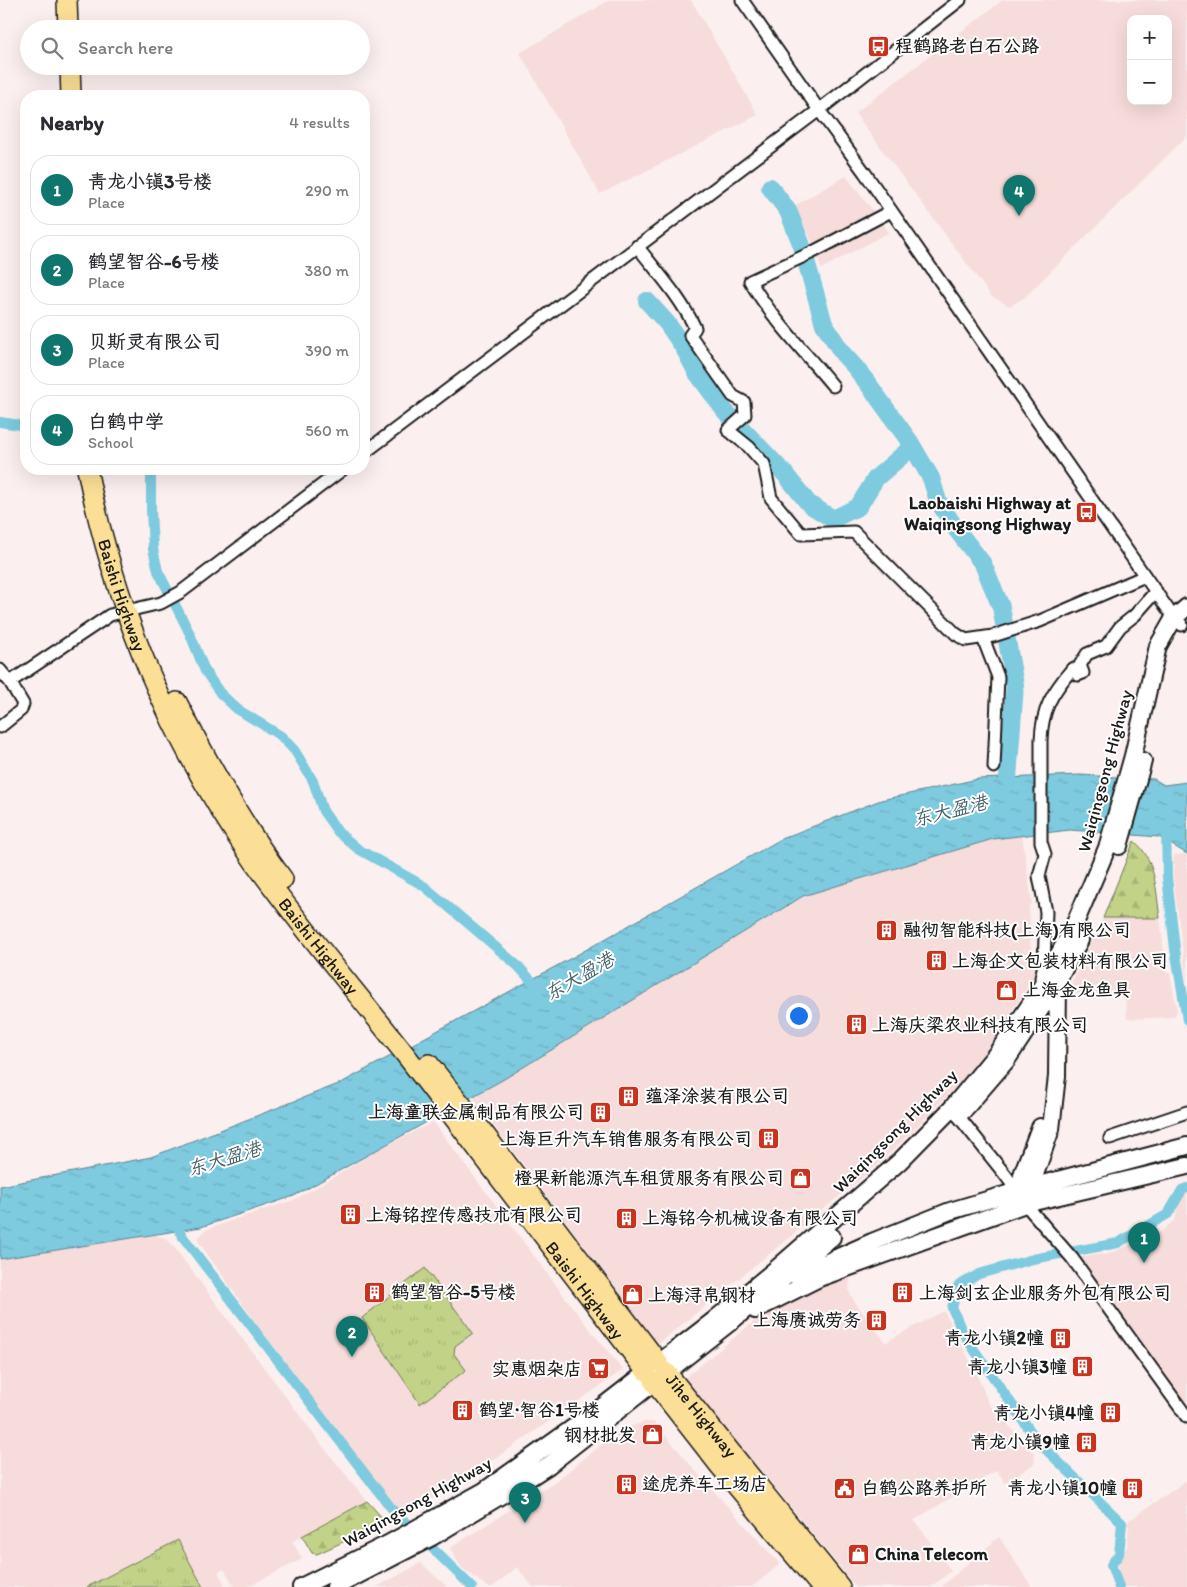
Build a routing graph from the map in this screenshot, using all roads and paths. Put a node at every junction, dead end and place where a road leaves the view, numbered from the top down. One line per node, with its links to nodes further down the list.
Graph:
1 (55, 0): 5 (main road)
2 (67, 0): 6 (main road)
3 (742, 0): 11 (street)
4 (960, 0): 11 (street)
5 (56, 20)
6 (68, 20)
7 (57, 75): 9 (main road)
8 (70, 75): 10 (main road)
9 (58, 90)
10 (71, 90)
11 (819, 110): 12 (street); 13 (street)
12 (891, 211): 14 (street); 19 (street)
13 (637, 246): 15 (street); 24 (street)
14 (833, 386)
15 (370, 448)
16 (88, 475): 22 (main road, Baishi Highway)
17 (100, 475): 22 (main road, Baishi Highway)
18 (335, 475): 22 (street)
19 (1145, 576): 20 (street); 24 (street)
20 (1156, 591): 23 (street); 30 (street)
21 (1187, 607): 23 (main road, Waiqingsong Highway)
22 (132, 611): 26 (street); 39 (main road, Baishi Highway)
23 (1181, 621): 29 (main road, Waiqingsong Highway)
24 (988, 637): 28 (street)
25 (0, 670): 26 (street)
26 (10, 682): 27 (street)
27 (0, 727)
28 (994, 767)
29 (1054, 976): 30 (main road, Waiqingsong Highway); 36 (main road)
30 (1044, 994): 32 (main road, Waiqingsong Highway); 36 (main road)
31 (1187, 1112): 33 (street)
32 (955, 1113): 36 (street); 37 (main road, Waiqingsong Highway); 38 (main road, Waiqingsong Highway)
33 (1110, 1138)
34 (1187, 1146): 36 (main road, Waiqingsong Highway)
35 (1187, 1166): 36 (main road, Waiqingsong Highway)
36 (1025, 1194): 37 (main road, Waiqingsong Highway); 38 (main road, Waiqingsong Highway); 40 (street)
37 (770, 1290): 38 (main road, Waiqingsong Highway)
38 (723, 1321): 39 (main road, Waiqingsong Highway)
39 (656, 1372): 41 (main road, Waiqingsong Highway); 44 (main road, Jihe Highway); 45 (main road, Jihe Highway)
40 (1187, 1417)
41 (393, 1550): 42 (main road, Waiqingsong Highway); 43 (main road, Waiqingsong Highway)
42 (301, 1587)
43 (335, 1587)
44 (821, 1587)
45 (840, 1587)

